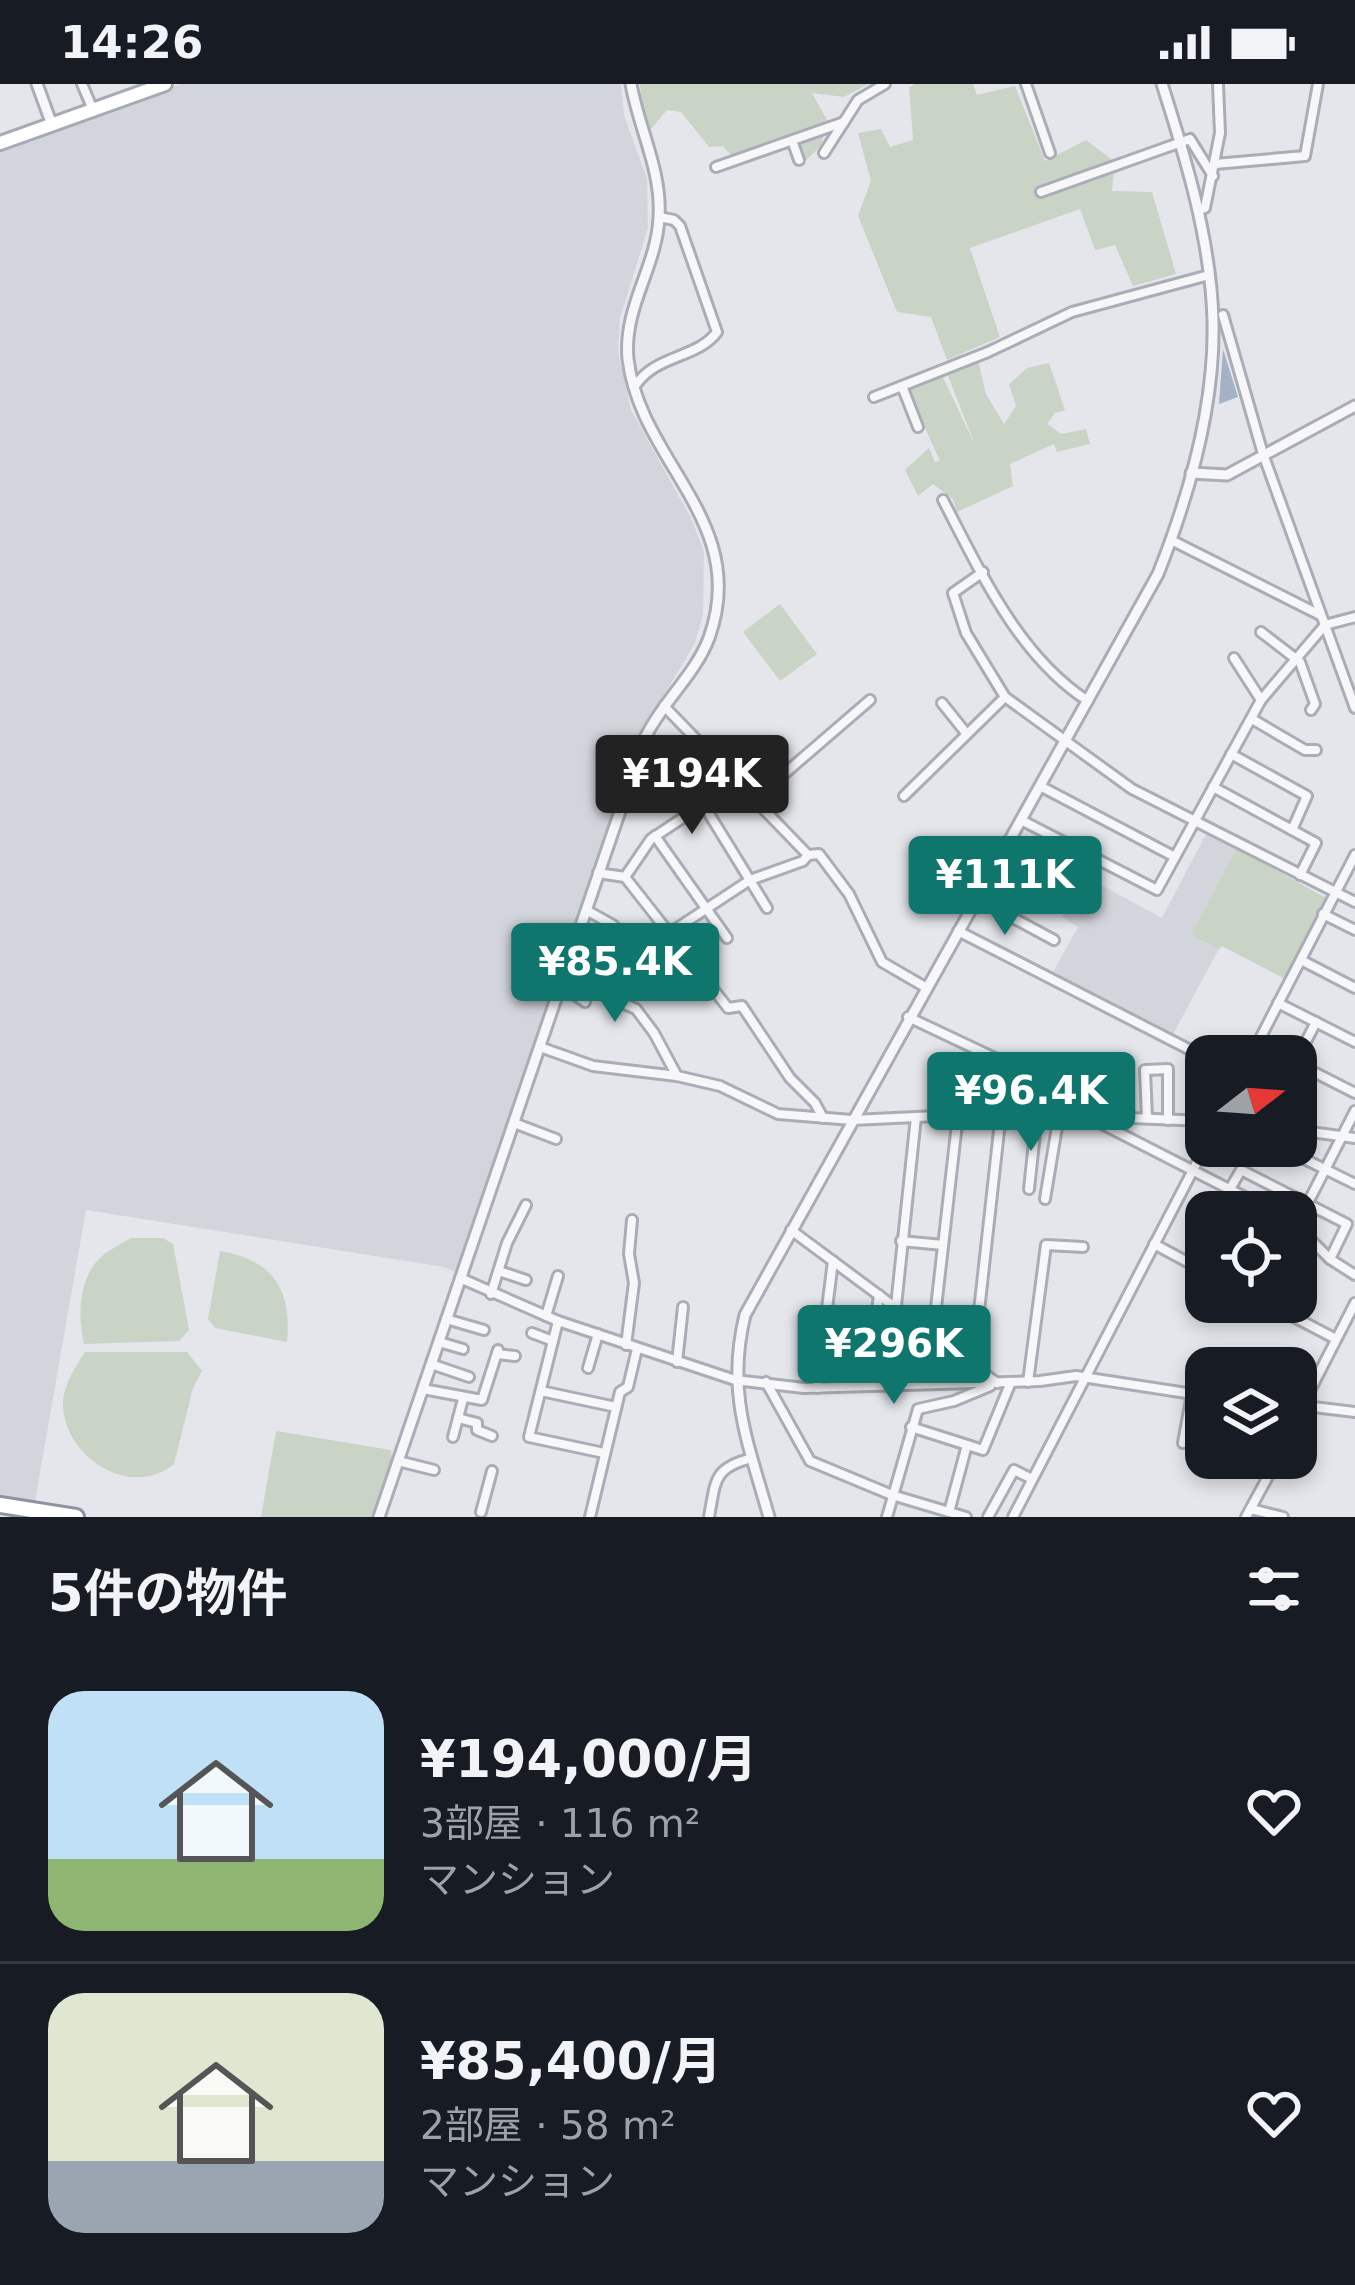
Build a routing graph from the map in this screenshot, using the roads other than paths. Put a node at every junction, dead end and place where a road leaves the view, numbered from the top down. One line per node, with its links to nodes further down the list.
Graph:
1 (38, 84): 13 (street)
2 (82, 84): 11 (street)
3 (165, 84): 10 (main road)
4 (631, 84): 25 (street)
5 (885, 84): 12 (street)
6 (1026, 84): 18 (street)
7 (1162, 84): 16 (street)
8 (1218, 84): 20 (street)
9 (1318, 84): 20 (street)
10 (145, 88): 11 (main road)
11 (94, 112): 13 (main road)
12 (844, 122): 15 (street); 17 (street)
13 (52, 125): 14 (main road)
14 (0, 142)
15 (793, 142): 19 (street); 21 (street)
16 (1181, 142): 22 (street); 23 (street); 24 (street)
17 (824, 153)
18 (1050, 153)
19 (799, 160)
20 (1215, 164): 22 (street)
21 (716, 167)
22 (1213, 176): 24 (street)
23 (1041, 192)
24 (1196, 210): 26 (street)
25 (659, 217): 29 (street); 29 (street)
26 (1209, 275): 28 (street); 34 (street)
27 (1222, 315): 33 (street)
28 (902, 386): 30 (street); 32 (street)
29 (634, 387): 48 (street)
30 (874, 397)
31 (1355, 406): 33 (street)
32 (918, 428)
33 (1263, 454): 34 (street); 39 (street)
34 (1191, 473): 36 (street)
35 (944, 500): 37 (street)
36 (1172, 540): 39 (street); 46 (street)
37 (983, 572): 43 (street); 46 (street)
38 (1355, 616): 39 (street)
39 (1323, 620): 42 (street); 49 (street)
40 (1261, 632): 42 (street)
41 (1234, 658): 45 (street)
42 (1297, 659): 45 (street); 50 (street)
43 (1005, 697): 52 (street); 54 (street)
44 (870, 700): 61 (street)
45 (1262, 700): 51 (street)
46 (1088, 701): 54 (street)
47 (942, 703): 52 (street)
48 (663, 706): 53 (street); 57 (street)
49 (1355, 708)
50 (1311, 710)
51 (1252, 719): 55 (street); 56 (street)
52 (966, 733): 60 (street)
53 (644, 737): 62 (street); 71 (street)
54 (1066, 741): 58 (street); 64 (street)
55 (1316, 750)
56 (1232, 754): 59 (street); 65 (street)
57 (740, 780): 61 (street); 62 (street)
58 (1040, 787): 63 (street); 69 (street)
59 (1213, 787): 64 (street); 65 (street)
60 (904, 796)
61 (755, 799): 67 (street)
62 (708, 802): 66 (street); 75 (street)
63 (1021, 820): 69 (street); 70 (street)
64 (1194, 820): 69 (street); 73 (street)
65 (1292, 830): 73 (street)
66 (655, 836): 74 (street); 79 (street)
67 (808, 855): 75 (street); 92 (street)
68 (1355, 856): 76 (street)
69 (1174, 857)
70 (993, 868): 72 (street); 77 (street)
71 (598, 874): 74 (street); 81 (street)
72 (1046, 874)
73 (1300, 875): 76 (street)
74 (625, 877): 85 (street)
75 (750, 880): 79 (street); 80 (street)
76 (1334, 892): 78 (street); 82 (street)
77 (976, 898): 84 (street); 88 (street)
78 (1355, 902)
79 (707, 908): 85 (street); 87 (street)
80 (767, 908)
81 (586, 910): 86 (street); 86 (street)
82 (1323, 914): 83 (street); 90 (street)
83 (1355, 930)
84 (958, 931): 92 (street); 102 (street)
85 (668, 934): 115 (street)
86 (577, 937): 89 (street)
87 (727, 938)
88 (1054, 940)
89 (569, 959): 91 (street); 104 (street)
90 (1300, 960): 93 (street); 95 (street)
91 (561, 985): 94 (street); 101 (street)
92 (925, 987): 96 (street)
93 (1355, 988)
94 (585, 1002)
95 (1278, 1003): 97 (street); 98 (street)
96 (908, 1018): 109 (street); 116 (street)
97 (1316, 1022): 99 (street); 100 (street)
98 (1262, 1035)
99 (1310, 1035)
100 (1355, 1042)
101 (540, 1046): 104 (street); 119 (street)
102 (1185, 1047)
103 (1317, 1073): 106 (street)
104 (677, 1076): 115 (street)
105 (1096, 1081): 109 (street)
106 (1355, 1093)
107 (1355, 1112): 121 (street)
108 (1001, 1113): 110 (street); 111 (street); 174 (street)
109 (1094, 1113): 112 (street); 114 (street); 127 (street)
110 (958, 1114): 113 (street); 141 (street)
111 (1037, 1114): 112 (street); 129 (street)
112 (1059, 1115): 134 (street)
113 (916, 1117): 116 (street); 139 (street)
114 (1147, 1118): 117 (street); 117 (street)
115 (823, 1119): 116 (street)
116 (852, 1120): 138 (street)
117 (1168, 1120): 118 (street)
118 (1185, 1120)
119 (514, 1123): 122 (street); 150 (street)
120 (1317, 1133): 121 (street)
121 (1342, 1136): 123 (street); 126 (street)
122 (556, 1138)
123 (1355, 1138)
124 (1317, 1165): 126 (street)
125 (1195, 1167): 127 (street)
126 (1325, 1169): 128 (street); 133 (street)
127 (1194, 1170): 130 (street); 140 (street)
128 (1355, 1184)
129 (1029, 1189)
130 (1230, 1189): 131 (street); 132 (street)
131 (1234, 1191)
132 (1282, 1191)
133 (1314, 1191)
134 (1045, 1199)
135 (526, 1205): 147 (street)
136 (1317, 1209): 144 (street)
137 (632, 1220): 168 (street)
138 (791, 1230): 146 (street); 179 (street)
139 (902, 1241): 141 (street); 156 (street)
140 (1154, 1244): 145 (street); 178 (street)
141 (943, 1245): 164 (street)
142 (1317, 1246): 144 (street)
143 (1083, 1247): 182 (street)
144 (1330, 1259): 149 (street)
145 (1185, 1260)
146 (833, 1261): 153 (street); 185 (street)
147 (499, 1271): 151 (street); 152 (street)
148 (558, 1276): 157 (street)
149 (1355, 1276)
150 (460, 1278): 152 (street); 158 (street)
151 (526, 1280)
152 (491, 1294): 157 (street)
153 (879, 1295): 156 (street); 184 (street)
154 (1355, 1303): 165 (street)
155 (683, 1307): 172 (street)
156 (896, 1307): 164 (street)
157 (546, 1316): 159 (street)
158 (446, 1318): 161 (street); 167 (street)
159 (558, 1321): 163 (street); 166 (street)
160 (1305, 1323): 165 (street)
161 (484, 1330)
162 (532, 1333): 166 (street)
163 (598, 1334): 168 (street); 175 (street)
164 (932, 1334): 174 (street)
165 (1336, 1339): 176 (street)
166 (554, 1341): 187 (street)
167 (439, 1342): 169 (street); 173 (street)
168 (626, 1345): 170 (street)
169 (463, 1349)
170 (637, 1349): 172 (street); 190 (street)
171 (515, 1356): 189 (street)
172 (677, 1362): 179 (street)
173 (431, 1364): 177 (street); 186 (street)
174 (973, 1365): 183 (street)
175 (588, 1368)
176 (1317, 1373)
177 (470, 1377)
178 (1085, 1377): 182 (street); 188 (street); 205 (street)
179 (735, 1380): 180 (street); 201 (street)
180 (765, 1381): 185 (street); 207 (street)
181 (1011, 1382): 182 (street); 183 (street); 199 (street)
182 (1028, 1382)
183 (997, 1383): 184 (street); 194 (street)
184 (867, 1385): 185 (street)
185 (817, 1388)
186 (423, 1389): 189 (street); 202 (street)
187 (541, 1391): 190 (street); 200 (street)
188 (1185, 1393)
189 (463, 1399): 193 (street)
190 (616, 1407): 200 (street)
191 (1317, 1407): 192 (street)
192 (1355, 1412)
193 (458, 1418): 195 (street); 197 (street)
194 (911, 1427): 199 (street); 207 (street)
195 (492, 1436)
196 (1185, 1436): 198 (street)
197 (453, 1437)
198 (1184, 1443)
199 (967, 1445): 211 (street)
200 (604, 1453): 215 (street)
201 (753, 1458): 216 (street); 217 (street)
202 (398, 1461): 203 (street); 214 (street)
203 (434, 1470)
204 (492, 1471): 209 (street)
205 (1032, 1479): 220 (street); 221 (street)
206 (1267, 1479): 212 (street)
207 (892, 1495): 210 (street); 218 (street)
208 (0, 1505): 213 (highway)
209 (481, 1511)
210 (931, 1512): 211 (street)
211 (949, 1512): 219 (street)
212 (1249, 1513): 222 (street)
213 (76, 1517)
214 (379, 1517)
215 (590, 1517)
216 (709, 1517)
217 (769, 1517)
218 (887, 1517)
219 (966, 1517)
220 (988, 1517)
221 (1012, 1517)
222 (1283, 1517)

